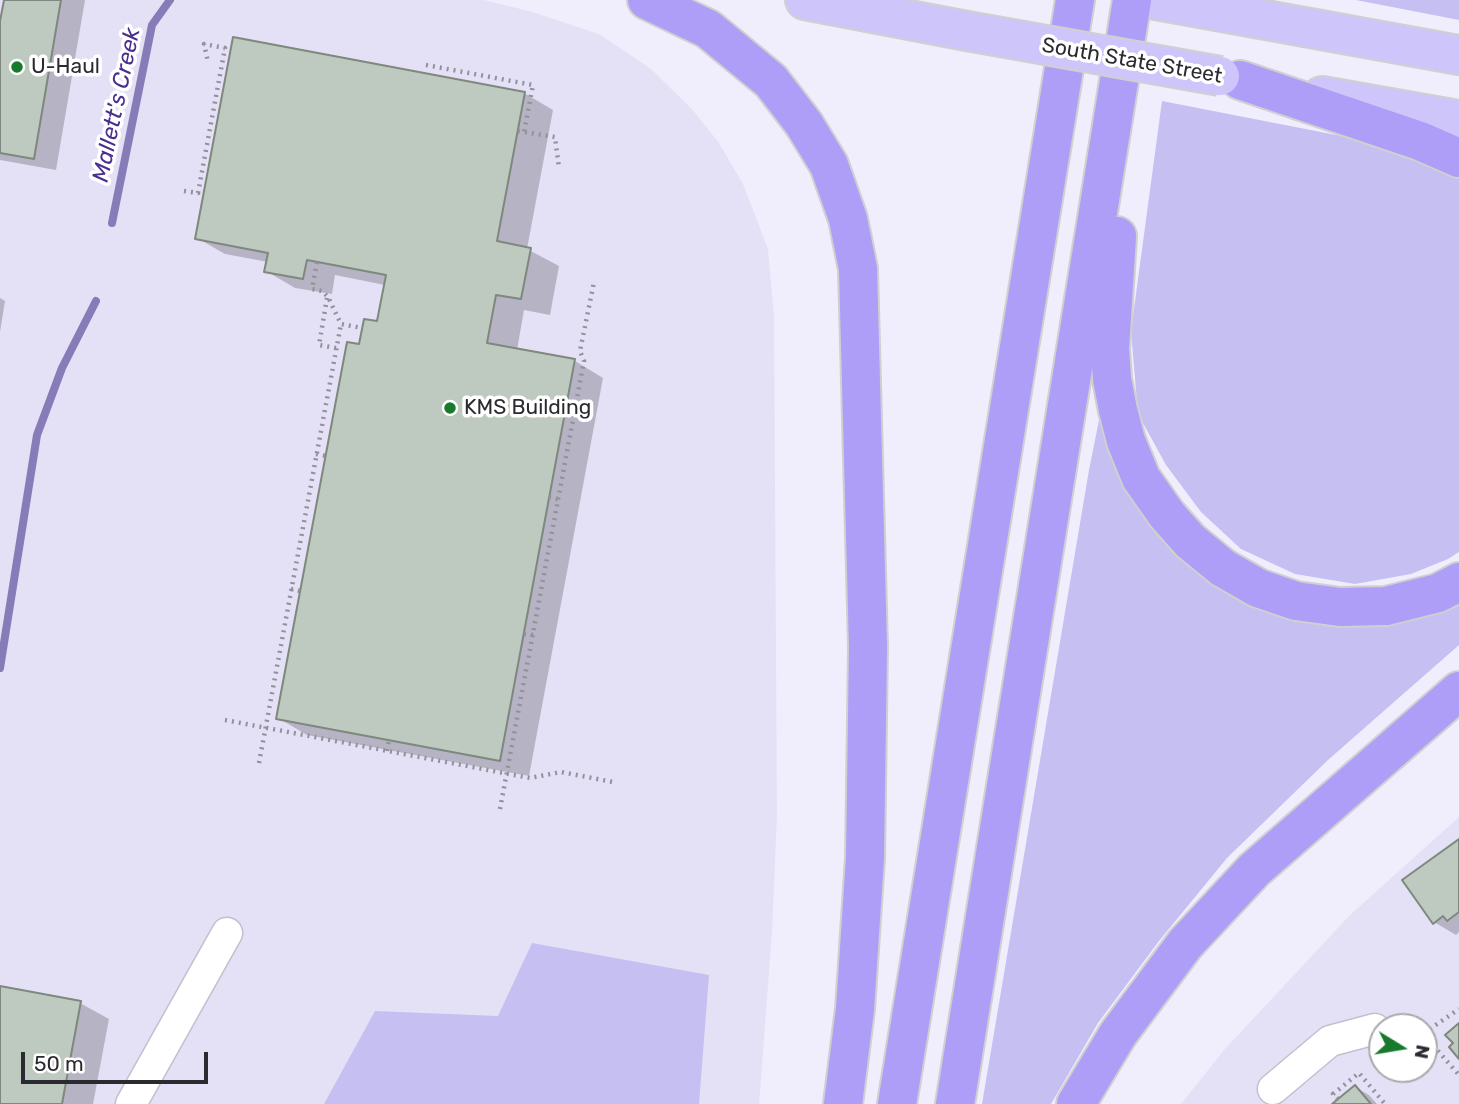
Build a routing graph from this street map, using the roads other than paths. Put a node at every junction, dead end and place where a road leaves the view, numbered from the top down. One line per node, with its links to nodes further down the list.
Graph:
1 (647, 0): 16 (highway)
2 (806, 0): 7 (main road, South State Street, bridge)
3 (1075, 0): 17 (highway)
4 (1132, 0): 18 (highway)
5 (1154, 0): 6 (main road); 10 (highway)
6 (1459, 55)
7 (1230, 78): 8 (main road, South State Street); 9 (highway)
8 (1459, 120)
9 (1459, 158)
10 (1459, 582)
11 (1459, 691): 19 (highway)
12 (227, 933): 15 (lane)
13 (1368, 1031): 14 (lane)
14 (1273, 1089)
15 (131, 1104)
16 (843, 1104)
17 (897, 1104)
18 (955, 1104)
19 (1076, 1104)

